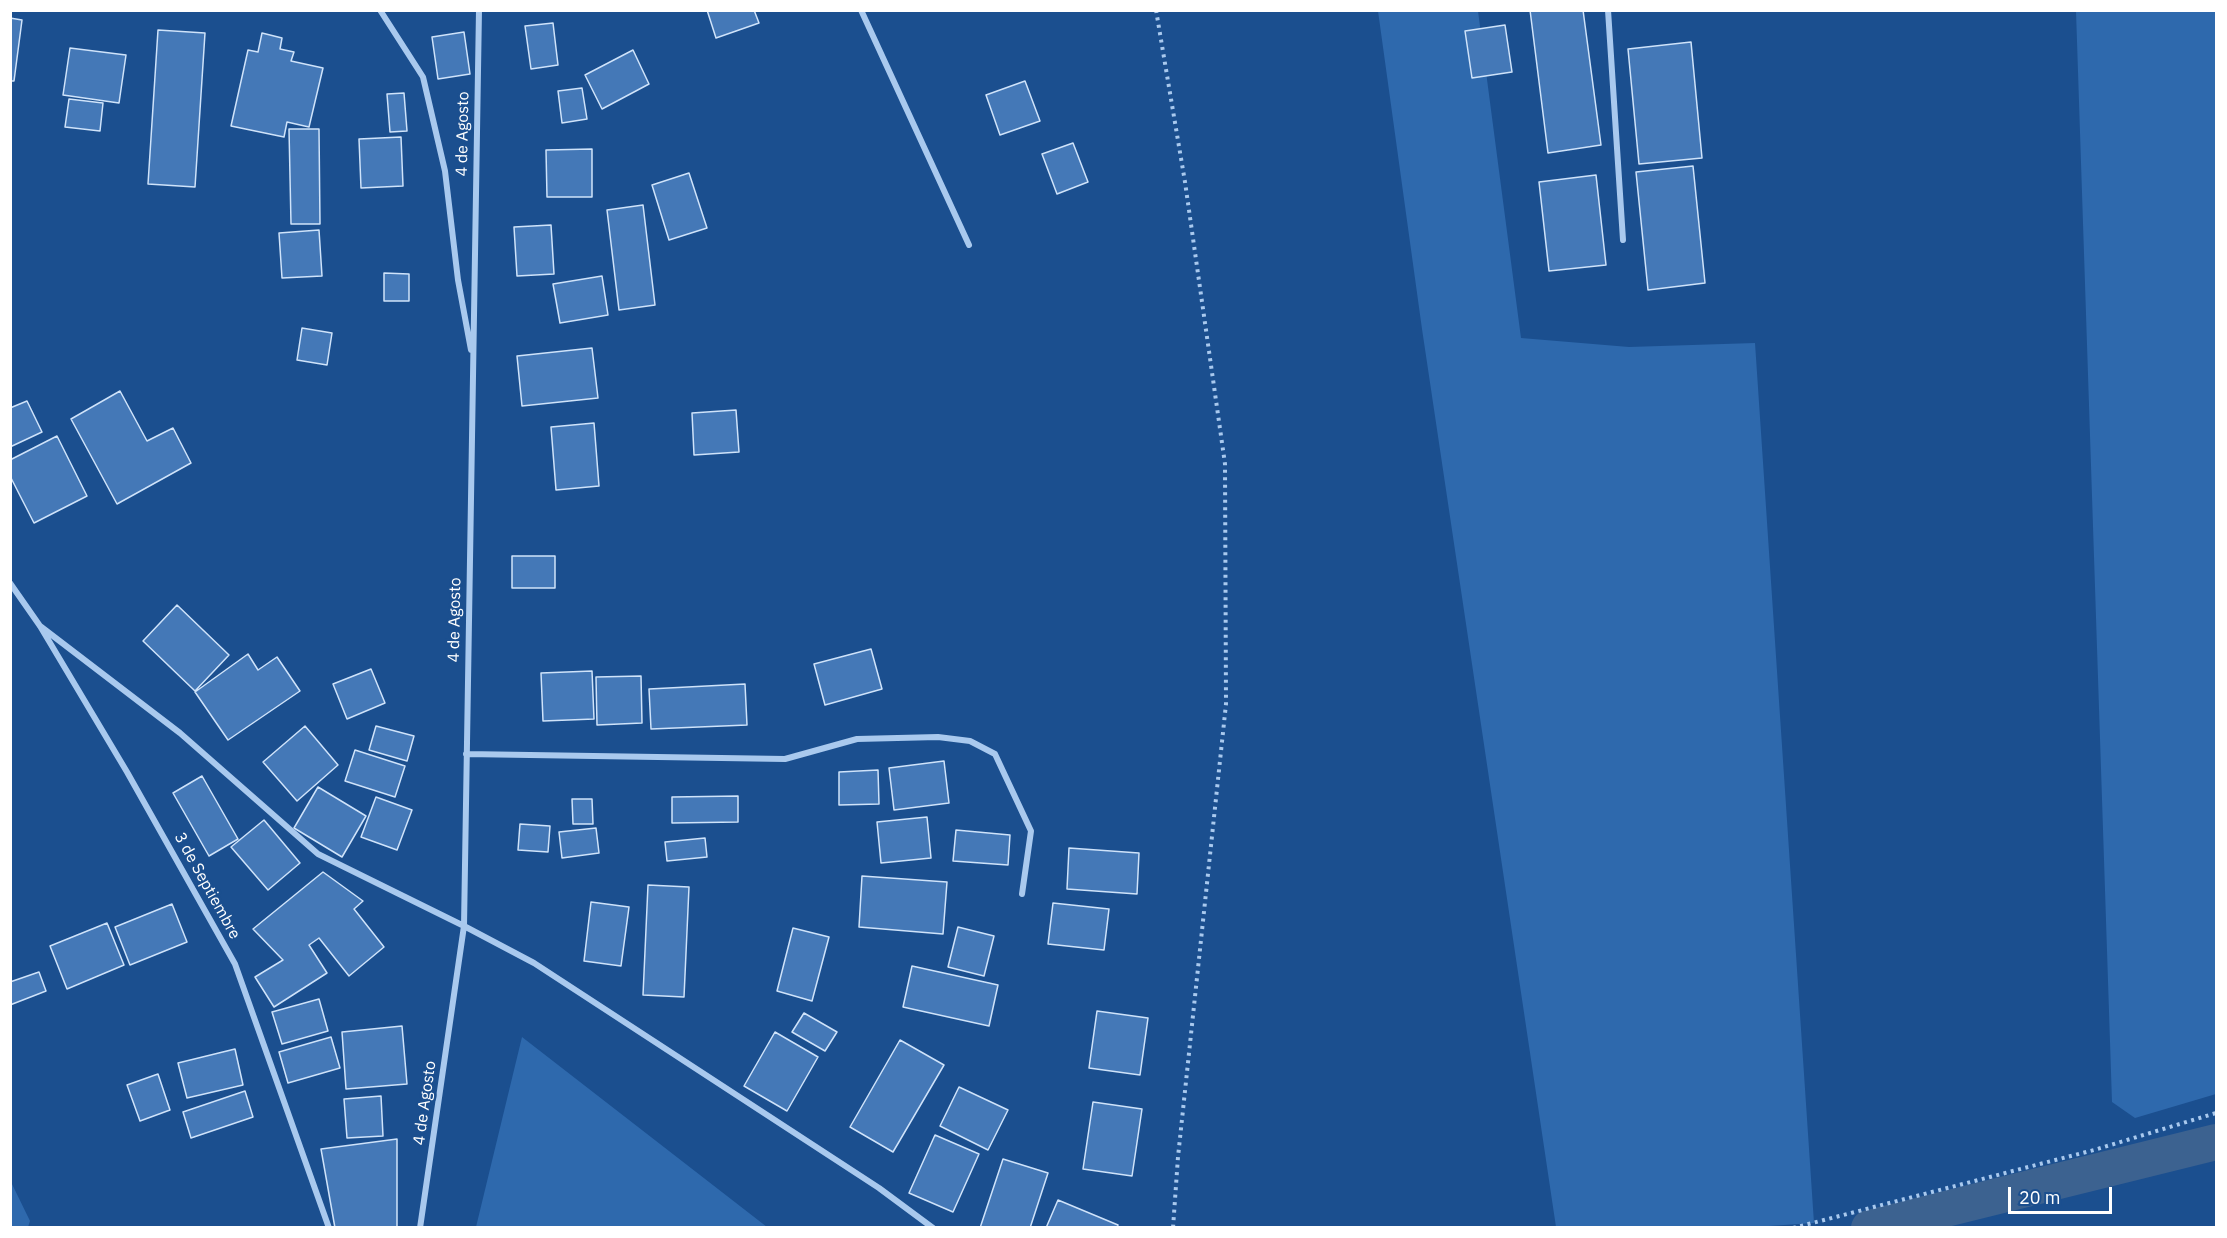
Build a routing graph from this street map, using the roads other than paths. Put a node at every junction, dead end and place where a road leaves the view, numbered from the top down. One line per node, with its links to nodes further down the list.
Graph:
1 (380, 10): 7 (street)
2 (479, 10): 7 (street, 4 de Agosto)
3 (861, 10): 6 (street)
4 (1608, 10): 5 (street)
5 (1623, 240)
6 (969, 245)
7 (473, 363): 10 (street, 4 de Agosto)
8 (10, 583): 9 (street, 3 de Septiembre)
9 (40, 626): 12 (street); 13 (street, 3 de Septiembre)
10 (466, 754): 11 (street); 12 (street, 4 de Agosto)
11 (1022, 894)
12 (464, 926): 14 (street, 4 de Agosto); 15 (street)
13 (329, 1227)
14 (420, 1227)
15 (933, 1227)

